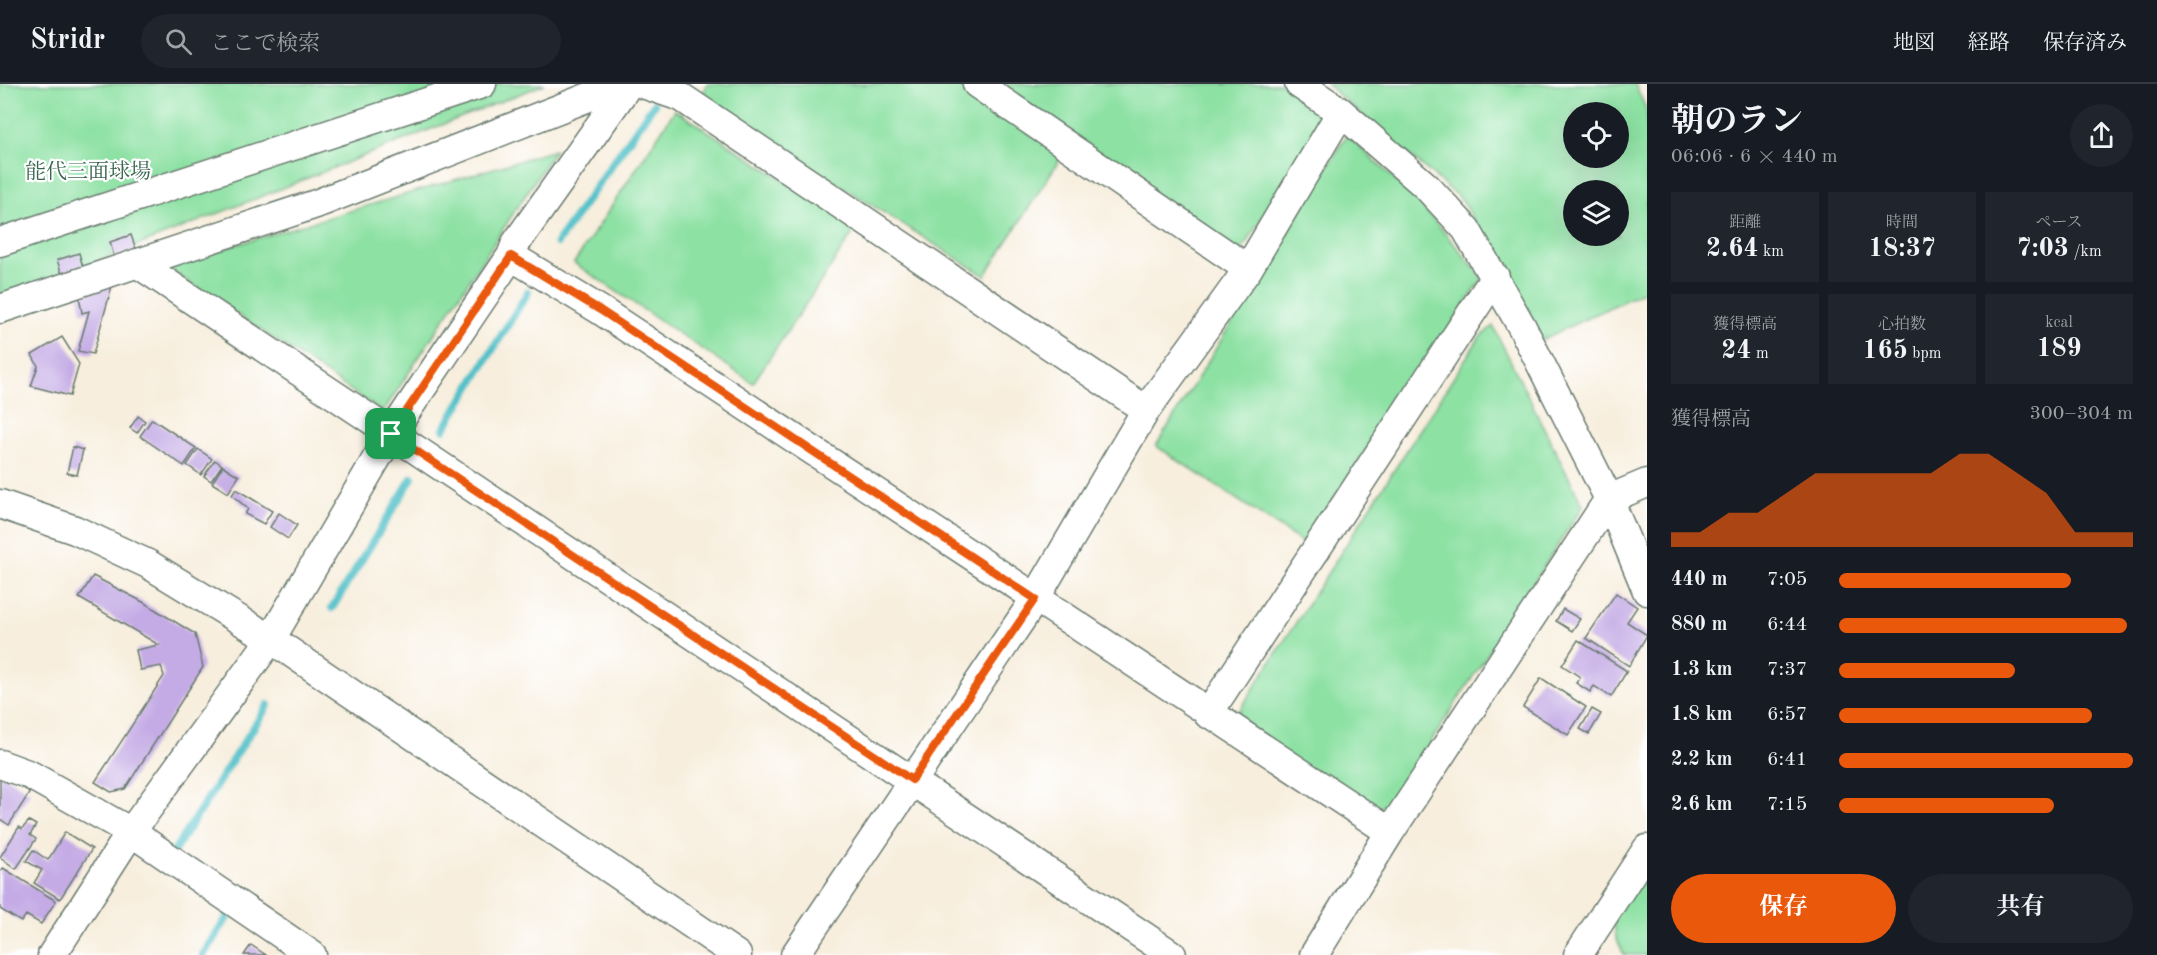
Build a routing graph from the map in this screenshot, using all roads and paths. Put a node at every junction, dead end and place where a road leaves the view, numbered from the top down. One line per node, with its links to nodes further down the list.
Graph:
1 (482, 84): 8 (street)
2 (622, 84): 10 (street)
3 (629, 84): 9 (street)
4 (643, 84): 14 (street)
5 (977, 84): 11 (street)
6 (1299, 84): 7 (street)
7 (1341, 112): 11 (street); 12 (street)
8 (0, 242)
9 (511, 256): 15 (street); 20 (street)
10 (138, 263): 13 (street); 15 (street)
11 (1248, 269): 14 (street)
12 (1495, 278): 17 (street); 22 (street)
13 (0, 309)
14 (1146, 411): 20 (street)
15 (391, 434): 21 (street); 24 (street)
16 (1647, 483): 17 (street)
17 (1609, 499): 19 (street); 26 (street)
18 (0, 504): 21 (street)
19 (1647, 591)
20 (1035, 599): 22 (street); 24 (street)
21 (271, 639): 25 (street); 31 (street)
22 (1208, 714): 26 (street)
23 (0, 764): 25 (street)
24 (912, 780): 32 (street); 33 (street)
25 (131, 832): 29 (street); 30 (street)
26 (1390, 832): 34 (street)
27 (1647, 849): 28 (street)
28 (1591, 948)
29 (52, 955)
30 (312, 955)
31 (737, 955)
32 (795, 955)
33 (1172, 955)
34 (1314, 955)

